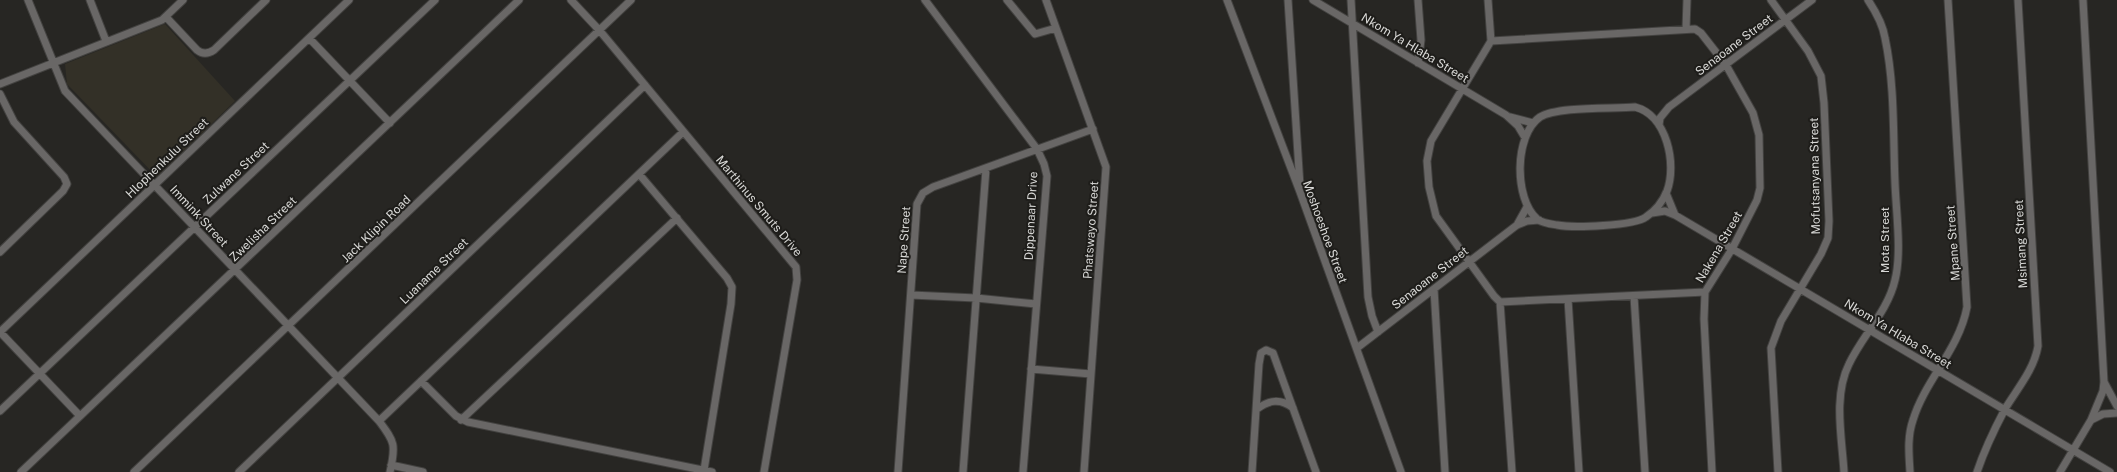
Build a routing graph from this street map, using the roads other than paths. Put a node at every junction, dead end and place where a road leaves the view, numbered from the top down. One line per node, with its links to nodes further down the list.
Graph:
1 (28, 0): 35 (street, Immink Street)
2 (90, 0): 33 (street)
3 (184, 0): 26 (street)
4 (266, 0): 26 (street)
5 (349, 0): 32 (street, Hlophenkulu Street)
6 (435, 0): 38 (street, Zulwane Street)
7 (519, 0): 46 (street, Zwelisha Street)
8 (572, 0): 31 (street, Marthinus Smuts Drive)
9 (631, 0): 31 (street, Jack Klipin Road)
10 (925, 0): 52 (street, Dippenaar Drive)
11 (1007, 0): 29 (street)
12 (1046, 0): 29 (street, Phatswayo Street)
13 (1227, 0): 56 (street, Moshoeshoe Street)
14 (1288, 0): 56 (street)
15 (1313, 0): 28 (street, Nkom Ya Hlaba Street)
16 (1351, 0): 28 (street)
17 (1418, 0): 36 (street)
18 (1488, 0): 34 (street)
19 (1687, 0): 30 (street)
20 (1770, 0): 27 (street, Mofutsanyana Street)
21 (1812, 0): 27 (street, Senaoane Street)
22 (1868, 0): 79 (street, Mota Street)
23 (1948, 0): 84 (street, Mpane Street)
24 (2018, 0): 93 (street, Msimang Street)
25 (2083, 0): 89 (street)
26 (166, 16): 33 (street)
27 (1785, 20): 37 (street, Senaoane Street); 69 (street, Mofutsanyana Street)
28 (1352, 23): 36 (street, Nkom Ya Hlaba Street); 81 (street)
29 (1056, 28): 49 (street, Phatswayo Street)
30 (1686, 29): 34 (street, Nakena Street); 37 (street, Nakena Street)
31 (600, 31): 40 (street, Marthinus Smuts Drive); 78 (street, Jack Klipin Road)
32 (309, 38): 38 (street); 55 (street, Hlophenkulu Street)
33 (106, 41): 35 (street)
34 (1491, 41): 41 (street)
35 (53, 63): 39 (street); 55 (street, Immink Street)
36 (1418, 63): 41 (street, Nkom Ya Hlaba Street)
37 (1726, 65): 43 (street, Senaoane Street); 65 (street, Nakena Street)
38 (350, 81): 46 (street); 64 (street, Zulwane Street)
39 (0, 84)
40 (645, 85): 50 (street, Marthinus Smuts Drive); 87 (street, Luaname Street)
41 (1461, 88): 45 (street, Nkom Ya Hlaba Street); 67 (street)
42 (0, 94): 66 (street)
43 (1669, 107): 44 (street, Senaoane Street); 48 (street, Senaoane Street)
44 (1648, 112): 47 (street); 48 (street)
45 (1506, 115): 47 (street, Nkom Ya Hlaba Street); 51 (street, Nkom Ya Hlaba Street)
46 (390, 123): 68 (street, Zwelisha Street)
47 (1533, 123): 51 (street)
48 (1659, 125): 57 (street)
49 (1093, 129): 52 (street, Nape Street); 86 (street, Phatswayo Street)
50 (683, 132): 54 (street); 108 (street, Marthinus Smuts Drive)
51 (1524, 136): 58 (street)
52 (1037, 149): 53 (street, Nape Street); 77 (street, Dippenaar Drive)
53 (986, 169): 72 (street, Nape Street); 74 (street)
54 (639, 174): 61 (street); 88 (street)
55 (155, 185): 64 (street, Immink Street); 80 (street, Hlophenkulu Street)
56 (1300, 192): 82 (street, Moshoeshoe Street)
57 (1666, 192): 59 (street); 60 (street)
58 (1528, 207): 62 (street); 63 (street, Senaoane Street)
59 (1652, 212): 60 (street, Nkom Ya Hlaba Street); 62 (street)
60 (1675, 215): 65 (street, Nkom Ya Hlaba Street)
61 (677, 218): 97 (street); 102 (street)
62 (1538, 220): 63 (street, Senaoane Street)
63 (1517, 225): 67 (street, Senaoane Street)
64 (195, 227): 68 (street, Immink Street); 85 (street, Zulwane Street)
65 (1732, 249): 69 (street, Nkom Ya Hlaba Street); 71 (street, Nakena Street)
66 (0, 252)
67 (1468, 263): 70 (street, Senaoane Street); 76 (street)
68 (236, 270): 78 (street, Immink Street); 96 (street, Zwelisha Street)
69 (1800, 289): 79 (street, Nkom Ya Hlaba Street); 121 (street, Mofutsanyana Street)
70 (1434, 290): 81 (street, Senaoane Street); 116 (street)
71 (1705, 292): 73 (street, Nakena Street); 120 (street)
72 (911, 295): 74 (street); 109 (street, Nape Street)
73 (1634, 296): 75 (street, Nakena Street); 119 (street)
74 (976, 298): 77 (street); 110 (street)
75 (1568, 299): 76 (street, Nakena Street); 118 (street)
76 (1500, 302): 117 (street)
77 (1036, 304): 83 (street, Dippenaar Drive)
78 (289, 326): 87 (street, Immink Street); 104 (street, Jack Klipin Road)
79 (1869, 330): 84 (street, Nkom Ya Hlaba Street); 122 (street, Mota Street)
80 (0, 332): 85 (street)
81 (1378, 332): 82 (street, Senaoane Street)
82 (1358, 348): 115 (street, Moshoeshoe Street)
83 (1032, 369): 86 (street); 111 (street, Dippenaar Drive)
84 (1939, 371): 93 (street, Nkom Ya Hlaba Street); 123 (street, Mpane Street)
85 (40, 374): 94 (street, Zulwane Street); 96 (street)
86 (1092, 374): 112 (street, Phatswayo Street)
87 (337, 378): 99 (street, Immink Street); 105 (street, Luaname Street)
88 (421, 381): 97 (street); 99 (street)
89 (2104, 382): 90 (street); 98 (street)
90 (2117, 406)
91 (1293, 408): 92 (street); 92 (street); 114 (street)
92 (1257, 409): 113 (street)
93 (2005, 410): 100 (street, Nkom Ya Hlaba Street); 124 (street, Msimang Street)
94 (0, 411)
95 (2117, 413): 98 (street)
96 (80, 416): 103 (street, Zwelisha Street)
97 (461, 420): 102 (street)
98 (2091, 420): 100 (street)
99 (379, 421): 101 (street, Immink Street)
100 (2072, 450): 125 (street); 126 (street, Nkom Ya Hlaba Street)
101 (390, 469): 106 (street)
102 (704, 470): 107 (street)
103 (21, 472)
104 (134, 472)
105 (239, 472)
106 (423, 472)
107 (712, 472)
108 (764, 472)
109 (898, 472)
110 (963, 472)
111 (1023, 472)
112 (1084, 472)
113 (1252, 472)
114 (1316, 472)
115 (1401, 472)
116 (1445, 472)
117 (1512, 472)
118 (1578, 472)
119 (1645, 472)
120 (1712, 472)
121 (1778, 472)
122 (1844, 472)
123 (1910, 472)
124 (1978, 472)
125 (2060, 472)
126 (2110, 472)

